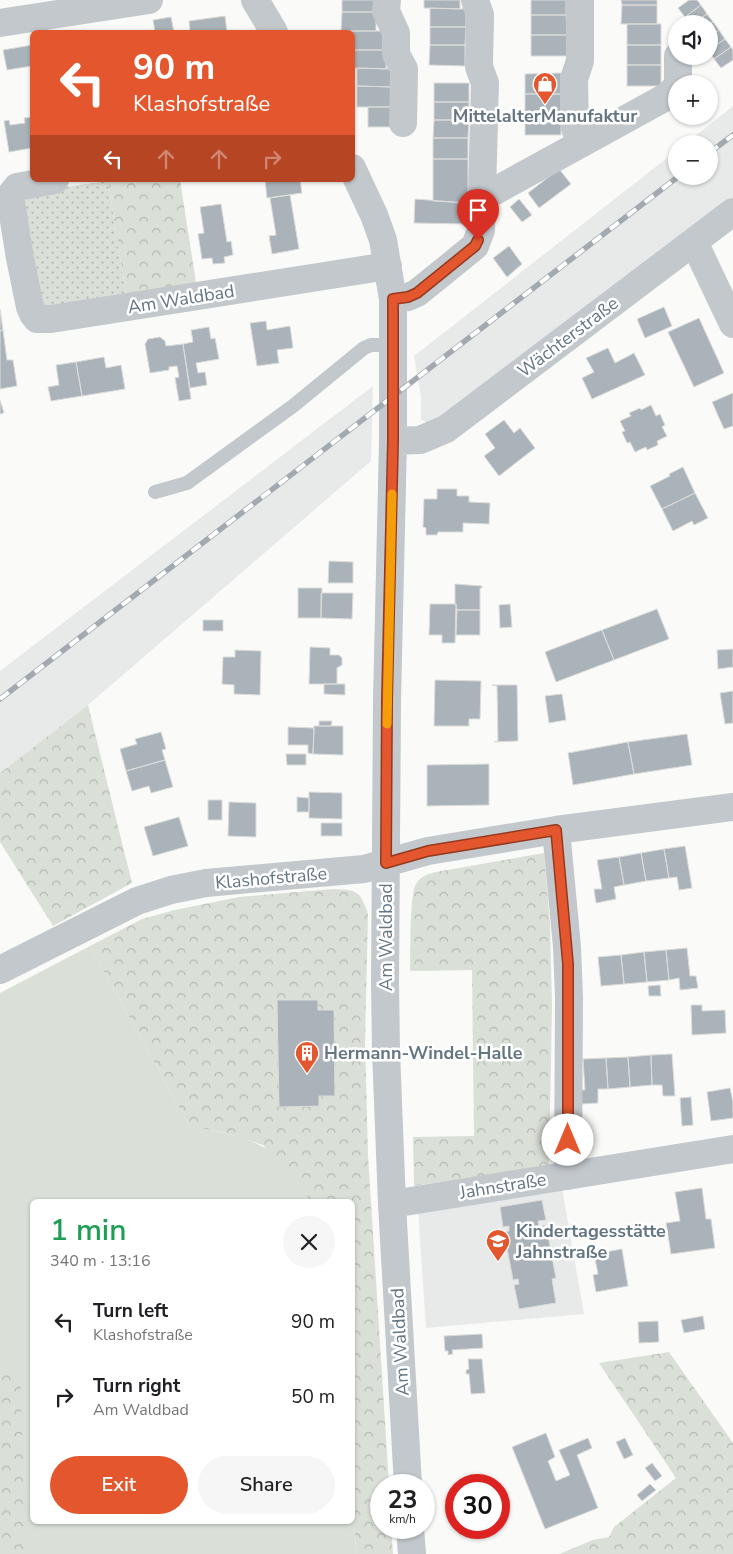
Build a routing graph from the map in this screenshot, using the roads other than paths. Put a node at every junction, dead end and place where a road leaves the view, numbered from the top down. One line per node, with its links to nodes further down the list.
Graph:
1 (149, 0): 6 (street)
2 (255, 0): 8 (street)
3 (386, 0): 10 (street)
4 (476, 0): 14 (street)
5 (580, 0): 11 (street)
6 (76, 22): 7 (street)
7 (0, 23)
8 (273, 30)
9 (668, 95): 11 (street)
10 (403, 123)
11 (581, 144): 14 (street)
12 (355, 174): 18 (street, Am Waldbad)
13 (44, 182): 17 (street, Am Waldbad)
14 (483, 193): 19 (street)
15 (733, 212): 16 (street, Wächterstraße)
16 (694, 242): 20 (street); 22 (street, Wächterstraße)
17 (10, 260): 18 (street, Am Waldbad)
18 (388, 266): 19 (street, Am Waldbad)
19 (393, 299): 21 (street, Am Waldbad)
20 (733, 324)
21 (394, 345): 22 (street, Am Waldbad); 23 (lane)
22 (393, 441): 26 (street, Am Waldbad)
23 (155, 492)
24 (733, 806): 25 (street, Klashofstraße)
25 (556, 830): 26 (street, Klashofstraße); 29 (street)
26 (386, 863): 27 (street, Klashofstraße); 30 (street, Am Waldbad)
27 (0, 970)
28 (733, 1149): 29 (street, Jahnstraße)
29 (568, 1176): 30 (street, Jahnstraße)
30 (392, 1204): 31 (street, Am Waldbad)
31 (407, 1474)
32 (411, 1539): 33 (street)
33 (412, 1554)

